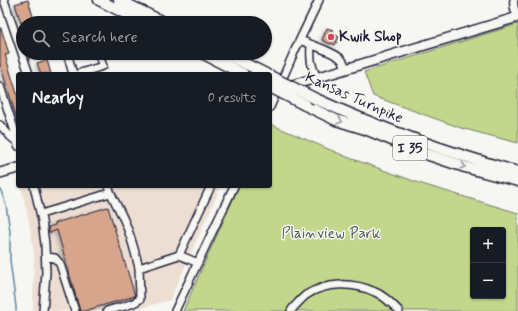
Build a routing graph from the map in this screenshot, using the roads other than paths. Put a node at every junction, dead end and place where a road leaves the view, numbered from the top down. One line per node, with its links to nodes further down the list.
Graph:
1 (4, 0): 9 (street)
2 (99, 0): 6 (highway)
3 (119, 0): 7 (highway)
4 (319, 0): 10 (street)
5 (514, 0): 8 (street)
6 (130, 16)
7 (151, 16)
8 (518, 17): 17 (main road)
9 (16, 36)
10 (300, 40): 11 (street); 26 (street)
11 (311, 45): 17 (street); 24 (street)
12 (24, 60): 18 (street)
13 (69, 60): 19 (street)
14 (101, 60): 20 (street)
15 (216, 60): 21 (highway)
16 (238, 60): 22 (highway)
17 (346, 69): 24 (main road)
18 (28, 72)
19 (72, 72)
20 (83, 72)
21 (240, 72)
22 (262, 72)
23 (272, 77): 32 (highway, Kansas Turnpike / I 35, bridge)
24 (317, 78): 26 (main road)
25 (0, 86): 28 (street)
26 (272, 90): 33 (highway, Kansas Turnpike / I 35, one-way to 33, bridge)
27 (0, 125): 29 (street)
28 (16, 138)
29 (16, 143)
30 (16, 168): 31 (main road)
31 (2, 172)
32 (518, 172)
33 (518, 181)
34 (34, 188): 38 (street)
35 (210, 188): 39 (street)
36 (233, 188): 41 (street)
37 (109, 190): 38 (street); 42 (street)
38 (41, 214): 40 (street)
39 (179, 255): 41 (street); 42 (street)
40 (46, 257): 43 (street); 44 (street)
41 (198, 263): 46 (street)
42 (139, 268): 45 (street)
43 (44, 311)
44 (75, 311)
45 (108, 311)
46 (175, 311)
47 (291, 311): 48 (street)
48 (399, 311)

